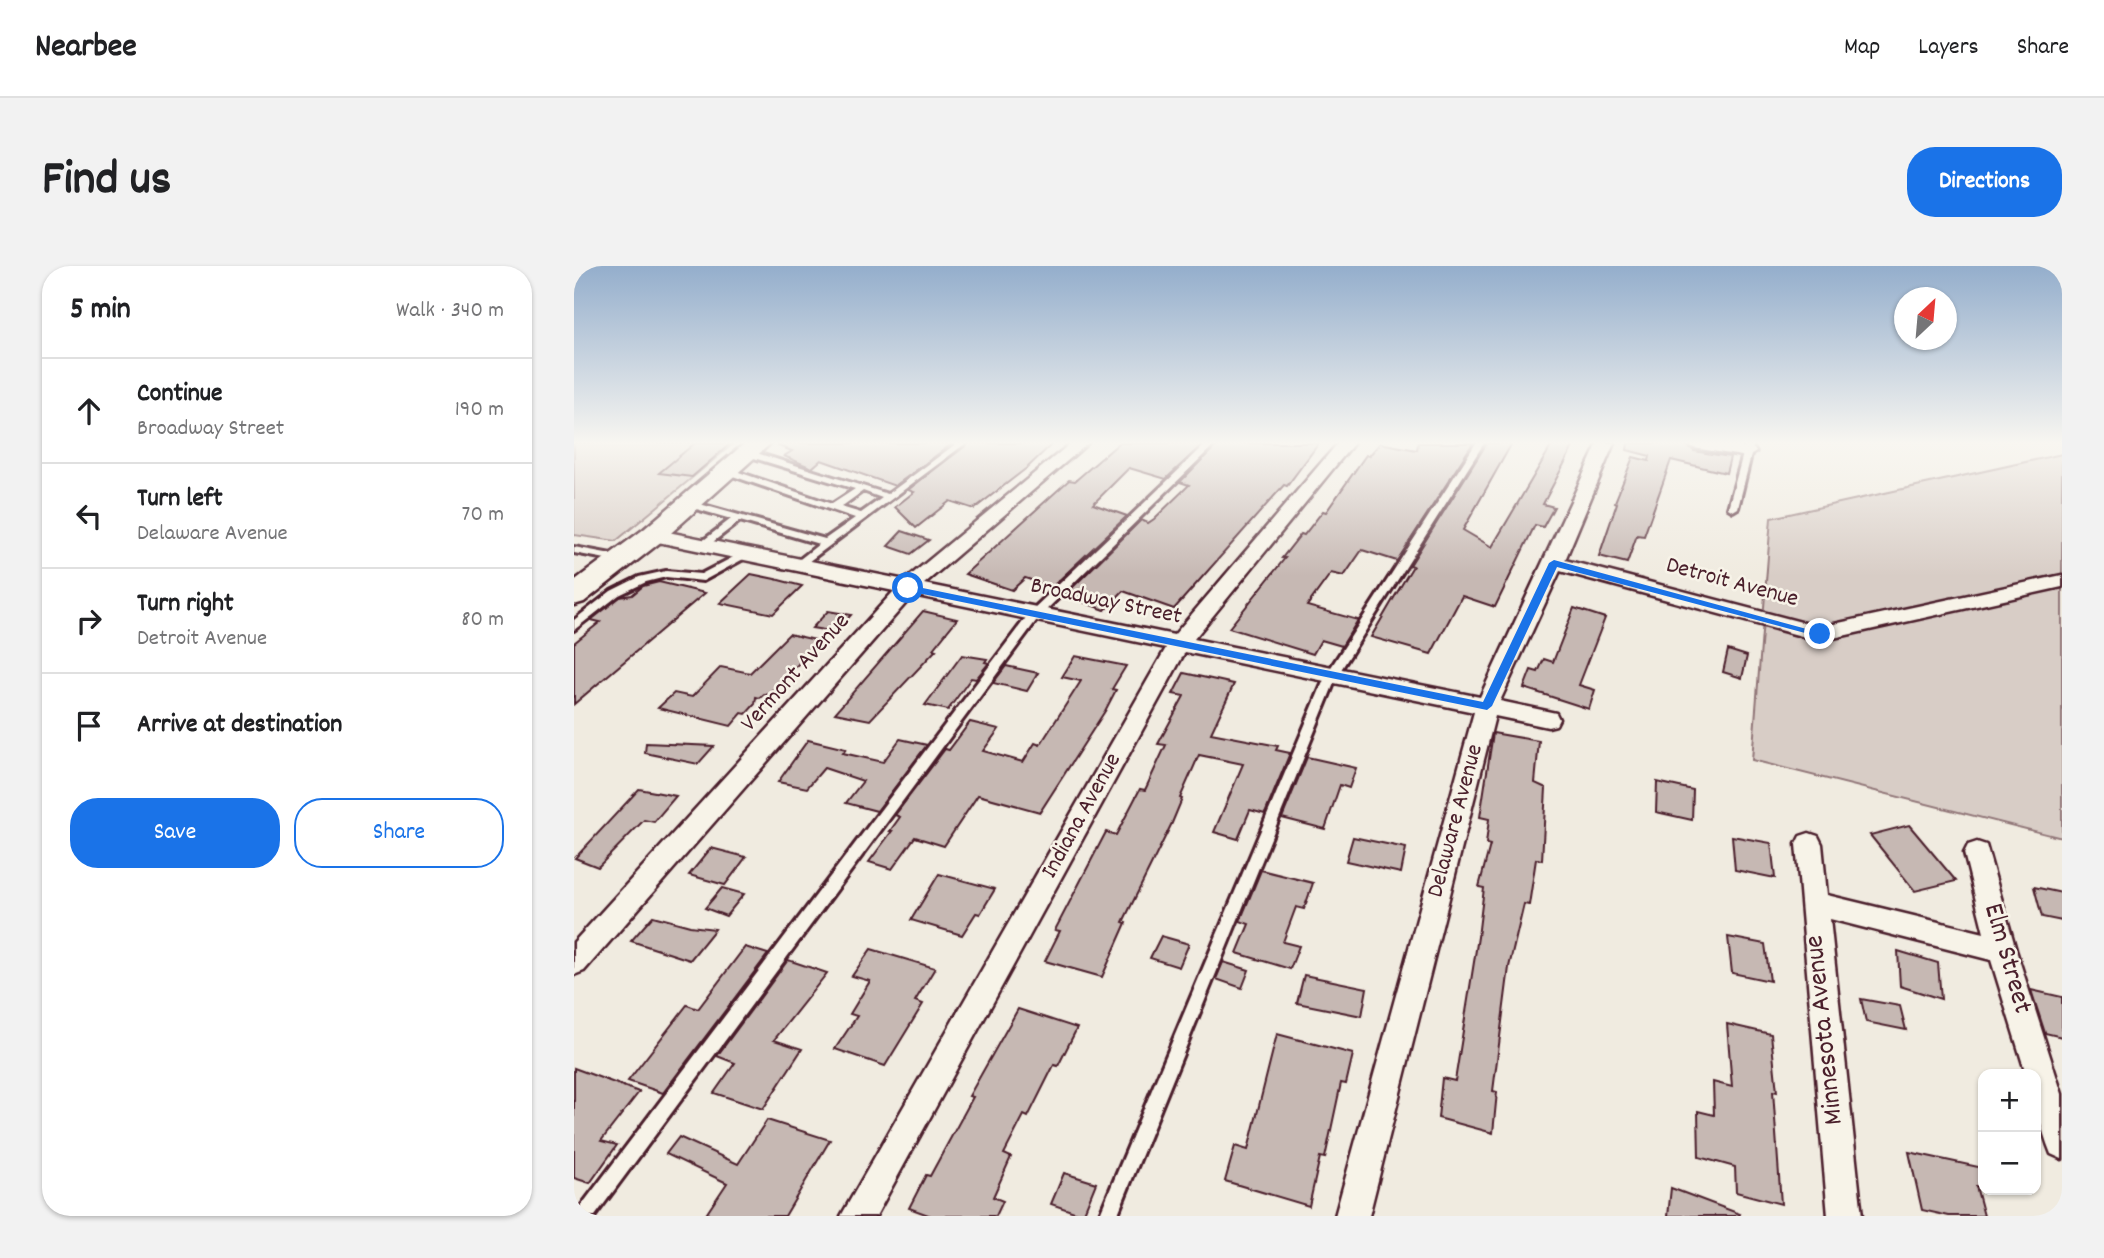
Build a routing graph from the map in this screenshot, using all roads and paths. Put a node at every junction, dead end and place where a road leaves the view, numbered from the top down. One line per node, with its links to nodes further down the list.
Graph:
1 (709, 487): 12 (main road)
2 (776, 487): 13 (lane)
3 (902, 487): 11 (lane)
4 (1027, 487): 26 (street, Vermont Avenue)
5 (1166, 487): 28 (lane)
6 (1309, 487): 30 (street, Indiana Avenue)
7 (1452, 487): 31 (lane)
8 (1587, 487): 23 (street, Delaware Avenue)
9 (1739, 487): 14 (lane)
10 (862, 488): 11 (lane); 13 (lane)
11 (889, 497): 15 (lane)
12 (690, 504): 16 (lane); 17 (main road)
13 (834, 507): 15 (lane)
14 (1733, 508)
15 (862, 517): 18 (lane)
16 (738, 518): 18 (lane); 19 (lane)
17 (653, 535): 19 (street, Broadway Street); 22 (main road)
18 (827, 543): 24 (lane)
19 (701, 546): 21 (street, Broadway Street)
20 (574, 550): 22 (lane)
21 (743, 555): 24 (street, Broadway Street); 29 (lane)
22 (622, 559): 27 (main road)
23 (1554, 563): 25 (street, Detroit Avenue); 32 (street, Delaware Avenue)
24 (796, 566): 26 (street, Broadway Street)
25 (2062, 581)
26 (908, 588): 28 (street, Broadway Street); 38 (street, Vermont Avenue)
27 (574, 595)
28 (1035, 614): 30 (street, Broadway Street); 40 (lane)
29 (574, 626)
30 (1179, 643): 31 (street, Broadway Street); 41 (street, Indiana Avenue)
31 (1332, 675): 32 (street, Broadway Street); 42 (lane)
32 (1487, 706): 33 (street, Broadway Street); 43 (street, Delaware Avenue)
33 (1548, 719)
34 (1809, 844): 36 (street, Minnesota Avenue)
35 (1977, 853): 37 (street, Elm Street)
36 (1813, 903): 37 (street); 44 (street, Minnesota Avenue)
37 (2002, 950): 39 (street, Elm Street)
38 (574, 962)
39 (2062, 1143)
40 (584, 1216)
41 (858, 1216)
42 (1108, 1216)
43 (1352, 1216)
44 (1845, 1216)

